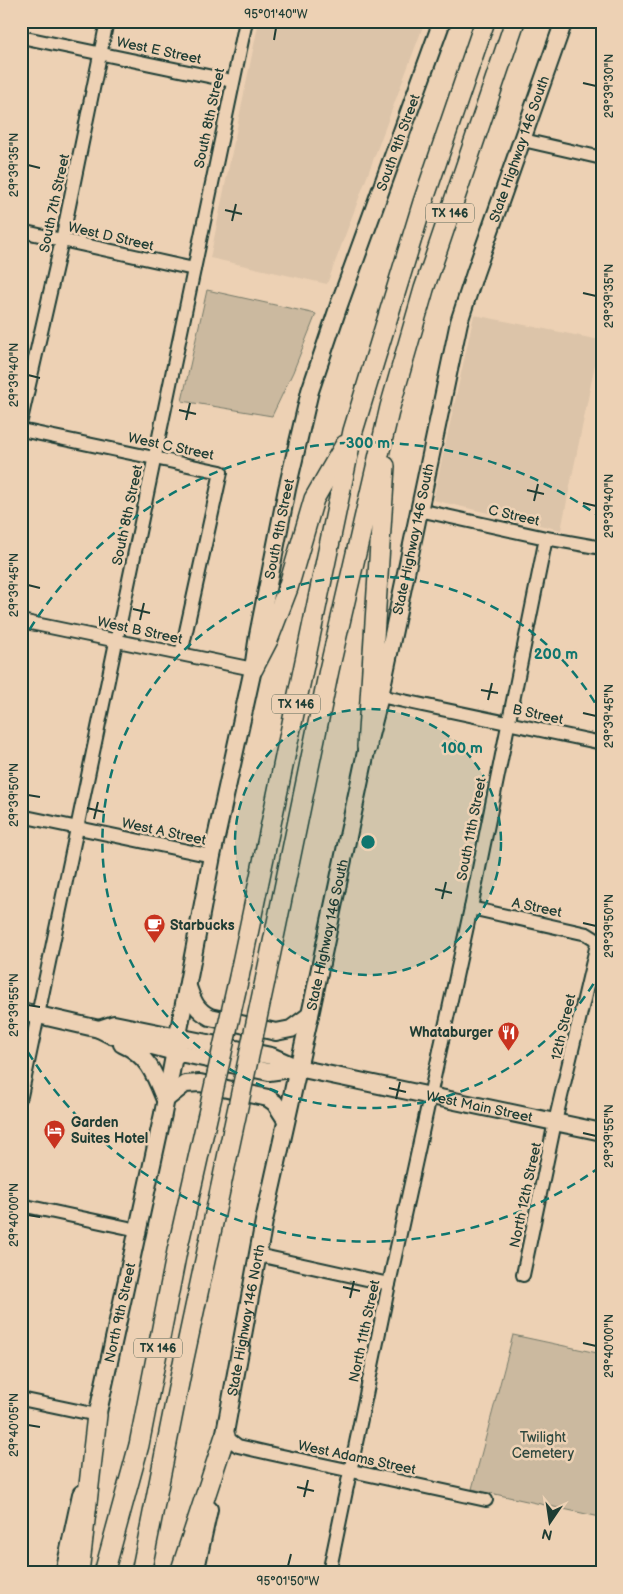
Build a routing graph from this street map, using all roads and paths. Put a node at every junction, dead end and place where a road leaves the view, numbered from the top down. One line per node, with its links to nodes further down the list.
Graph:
1 (107, 21): 8 (street, South 7th Street)
2 (246, 21): 9 (street, South 8th Street)
3 (442, 21): 26 (main road, South 9th Street)
4 (484, 21): 18 (highway, TX 146)
5 (515, 21): 15 (highway, TX 146)
6 (564, 21): 10 (main road, State Highway 146 South)
7 (21, 37): 8 (street, West E Street)
8 (100, 53): 9 (street, West E Street); 13 (street, South 7th Street)
9 (232, 81): 14 (street, South 8th Street)
10 (522, 140): 11 (street); 20 (main road, State Highway 146 South)
11 (602, 158)
12 (21, 231): 13 (street, West D Street)
13 (62, 240): 14 (street, West D Street); 16 (street, South 7th Street)
14 (194, 269): 19 (street, South 8th Street)
15 (390, 407): 30 (highway); 62 (highway, TX 146, bridge)
16 (21, 420)
17 (21, 430): 19 (street, West C Street)
18 (353, 431): 26 (highway); 61 (highway, TX 146, bridge)
19 (154, 458): 24 (street, South 8th Street); 25 (street, West C Street)
20 (419, 510): 21 (street, C Street); 27 (main road, State Highway 146 South)
21 (546, 538): 22 (street, C Street); 28 (street, South 11th Street)
22 (602, 548)
23 (21, 621): 24 (street, West B Street)
24 (116, 641): 25 (street, West B Street); 32 (street, South 8th Street)
25 (180, 654): 26 (street, West B Street)
26 (253, 669): 33 (main road, South 9th Street)
27 (380, 696): 28 (street, B Street); 30 (main road, State Highway 146 South)
28 (508, 722): 29 (street, B Street); 34 (street, South 11th Street)
29 (602, 743)
30 (368, 747): 39 (main road, State Highway 146 South)
31 (21, 816): 32 (street, West A Street)
32 (76, 828): 33 (street, West A Street); 38 (street, South 8th Street)
33 (212, 856): 36 (main road, South 9th Street)
34 (471, 908): 35 (street, A Street); 44 (street, South 11th Street)
35 (595, 939): 47 (street, 12th Street)
36 (188, 987): 39 (main road); 41 (main road, South 9th Street)
37 (21, 1011): 38 (main road, West Main Street)
38 (39, 1015): 40 (main road, West Main Street); 43 (street, South 8th Street)
39 (310, 1015): 42 (main road, State Highway 146 South)
40 (99, 1029): 41 (main road, West Main Street); 45 (main road)
41 (177, 1045): 42 (main road, West Main Street); 45 (main road, North 9th Street)
42 (298, 1068): 44 (main road, West Main Street); 46 (main road, State Highway 146 North)
43 (21, 1096)
44 (431, 1096): 47 (main road, West Main Street); 53 (street, North 11th Street)
45 (166, 1100): 46 (main road); 50 (main road, North 9th Street)
46 (286, 1120): 51 (main road, State Highway 146 North)
47 (556, 1122): 48 (main road, West Main Street); 52 (street, North 12th Street)
48 (602, 1132)
49 (21, 1205): 50 (street)
50 (138, 1230): 55 (main road, North 9th Street)
51 (258, 1255): 53 (street); 56 (main road, State Highway 146 North)
52 (522, 1275)
53 (389, 1284): 57 (street, North 11th Street)
54 (21, 1399): 55 (street)
55 (97, 1415): 59 (main road, North 9th Street); 60 (highway)
56 (224, 1436): 57 (street, West Adams Street); 63 (highway); 64 (main road, State Highway 146 North)
57 (349, 1472): 58 (street, West Adams Street); 65 (street, North 11th Street)
58 (486, 1500)
59 (64, 1573)
60 (78, 1573)
61 (104, 1573)
62 (141, 1573)
63 (180, 1573)
64 (195, 1573)
65 (329, 1573)

